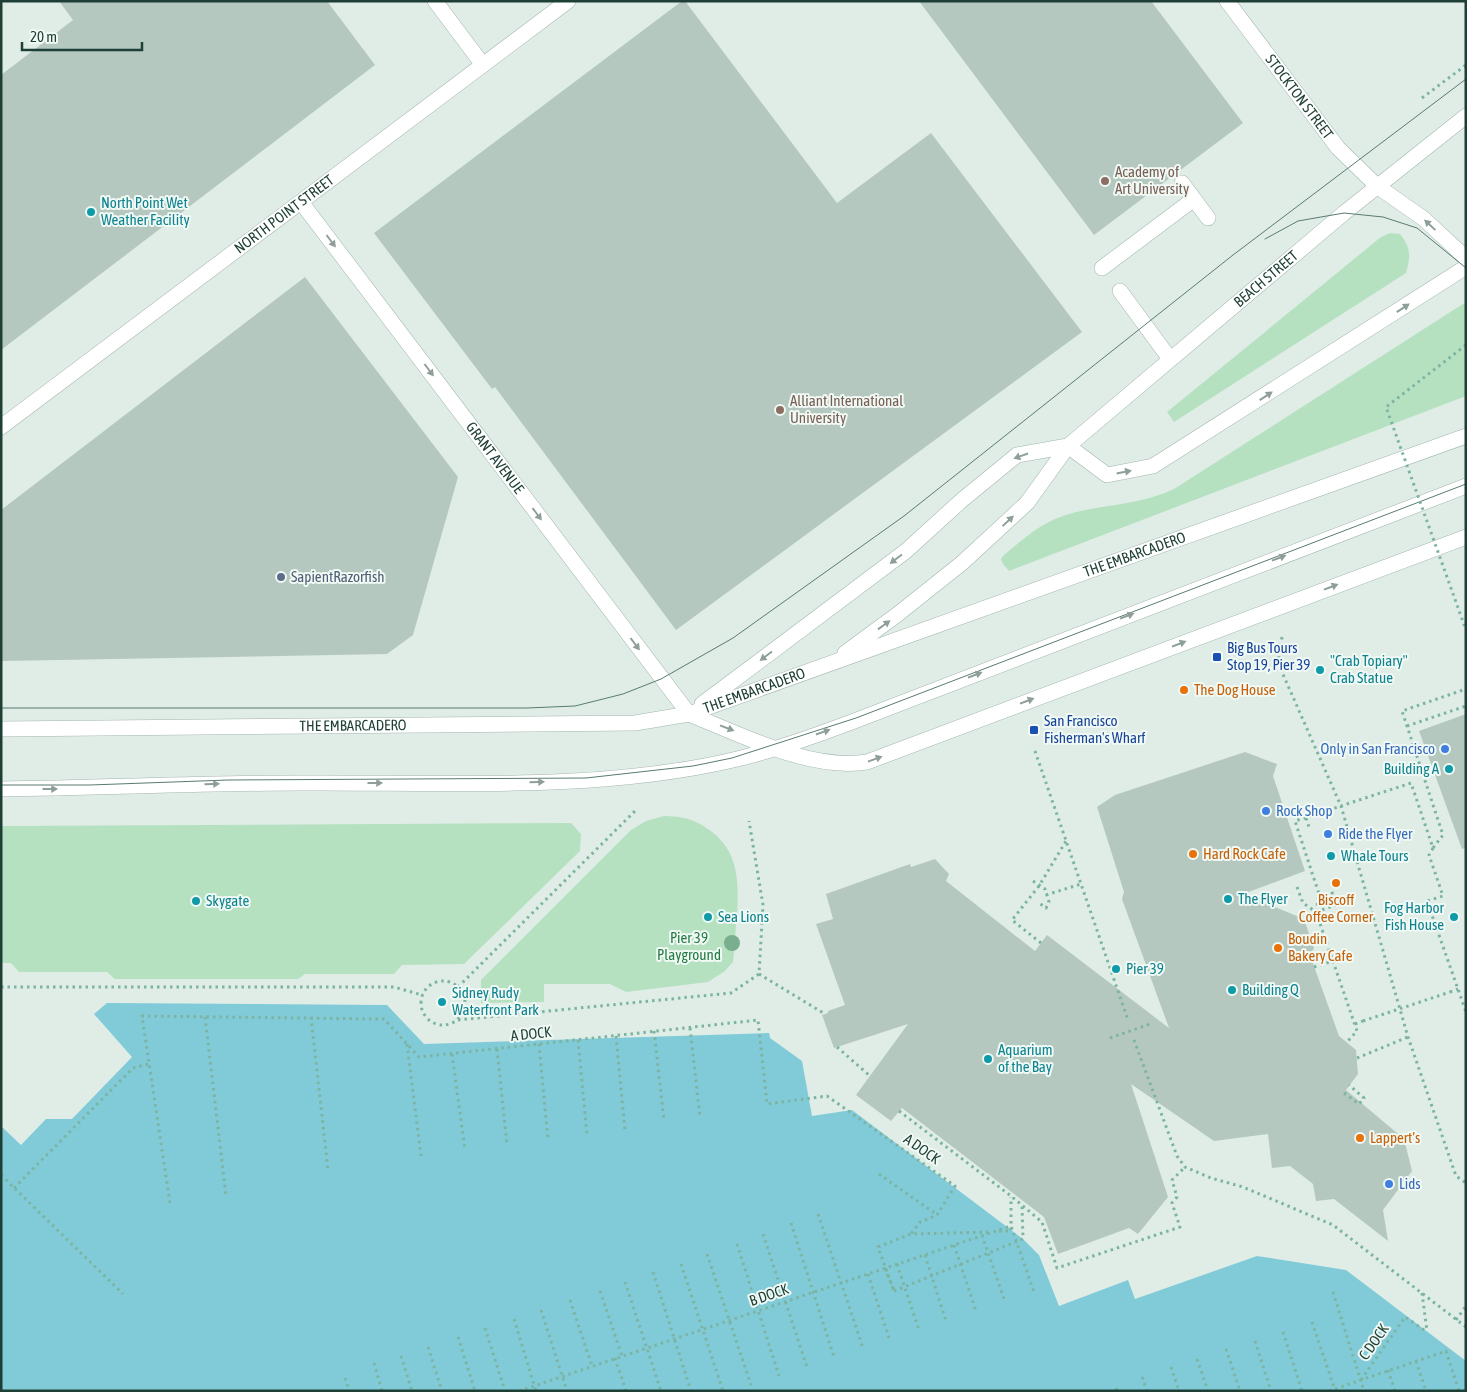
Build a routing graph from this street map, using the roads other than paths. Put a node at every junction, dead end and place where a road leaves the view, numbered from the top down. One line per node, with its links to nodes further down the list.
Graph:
1 (435, 1): 4 (street)
2 (568, 1): 4 (street, NORTH POINT STREET)
3 (1227, 1): 7 (street, STOCKTON STREET)
4 (483, 65): 9 (street, NORTH POINT STREET)
5 (1466, 116): 7 (street, BEACH STREET)
6 (1182, 183): 8 (street)
7 (1377, 186): 11 (street, STOCKTON STREET, one-way to 7); 15 (street, BEACH STREET)
8 (1194, 199): 10 (street); 13 (street)
9 (301, 202): 16 (street, NORTH POINT STREET); 22 (street, GRANT AVENUE, one-way to 22)
10 (1208, 218)
11 (1466, 258)
12 (1466, 267): 18 (street, one-way to 12)
13 (1102, 268)
14 (1120, 291): 15 (street)
15 (1170, 359): 18 (street, BEACH STREET)
16 (1, 427)
17 (1466, 436): 21 (street, THE EMBARCADERO)
18 (1068, 446): 21 (street, BEACH STREET, one-way to 18); 22 (street, one-way to 22)
19 (1466, 486): 24 (street, one-way to 19)
20 (1466, 537): 24 (street, one-way to 20)
21 (830, 664): 22 (street, THE EMBARCADERO)
22 (689, 714): 23 (street, THE EMBARCADERO); 24 (street, one-way to 24)
23 (1, 729)
24 (777, 748): 25 (street, one-way to 24)
25 (1, 789)

